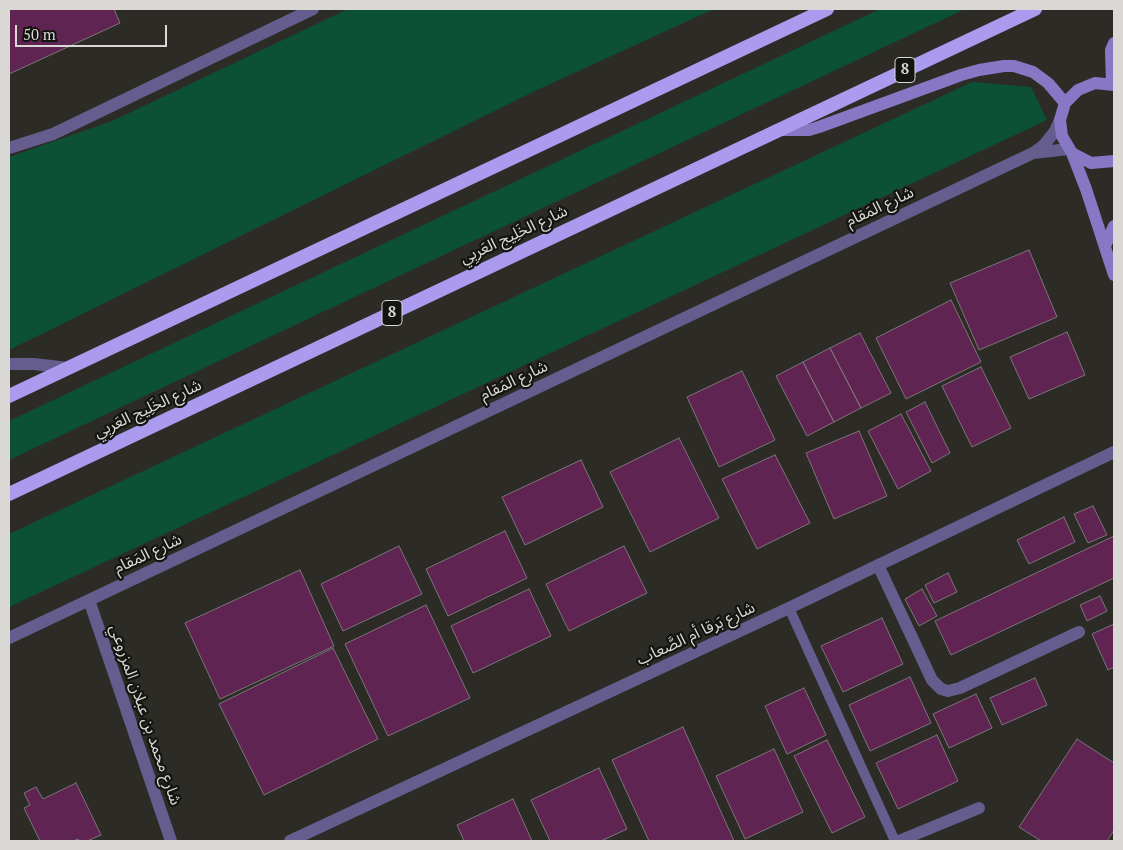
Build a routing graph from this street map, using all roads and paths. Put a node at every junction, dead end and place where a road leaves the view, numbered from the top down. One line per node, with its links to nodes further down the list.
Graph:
1 (313, 9): 9 (street)
2 (827, 9): 17 (highway)
3 (1035, 9): 8 (highway, شارع الخَلِيج العَربِي / 8)
4 (1114, 44): 5 (main road)
5 (1113, 85): 6 (main road)
6 (1066, 103): 7 (main road); 8 (main road)
7 (1060, 120): 10 (main road); 11 (street, شارع المَقام)
8 (776, 130): 20 (highway, شارع الخَلِيج العَربِي / 8)
9 (9, 148)
10 (1071, 151): 11 (street, شارع المَقام); 12 (main road); 14 (main road)
11 (1033, 153): 22 (street, شارع المَقام)
12 (1114, 161)
13 (1114, 226): 14 (main road)
14 (1105, 246): 15 (main road)
15 (1114, 275)
16 (9, 364): 17 (street)
17 (68, 368): 18 (highway)
18 (9, 396)
19 (1114, 452): 21 (street, شارع بَرقا أم الصَّعاب)
20 (9, 494)
21 (878, 565): 23 (street, شارع بَرقا أم الصَّعاب); 24 (street)
22 (89, 600): 25 (street, شارع المَقام); 27 (street, شارع محمد بن عبلان المزروعي)
23 (789, 608): 28 (street, شارع بَرقا أم الصَّعاب); 29 (lane)
24 (1079, 632)
25 (9, 638)
26 (979, 808): 29 (street)
27 (171, 841)
28 (290, 841)
29 (897, 841)

